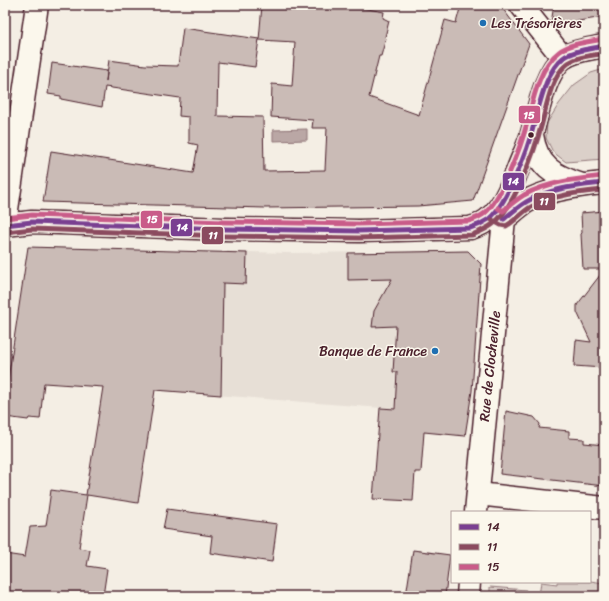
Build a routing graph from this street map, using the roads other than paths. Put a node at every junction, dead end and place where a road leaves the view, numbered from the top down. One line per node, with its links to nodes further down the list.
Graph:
1 (37, 5): 9 (main road)
2 (521, 5): 4 (main road)
3 (604, 46): 4 (main road)
4 (563, 58): 5 (main road)
5 (532, 135): 7 (main road); 8 (main road)
6 (604, 183): 7 (main road)
7 (582, 185): 8 (main road)
8 (499, 217): 9 (main road); 10 (main road, Rue de Clocheville)
9 (5, 224)
10 (477, 503): 11 (main road)
11 (604, 508)
12 (469, 583): 13 (main road)
13 (468, 596)

